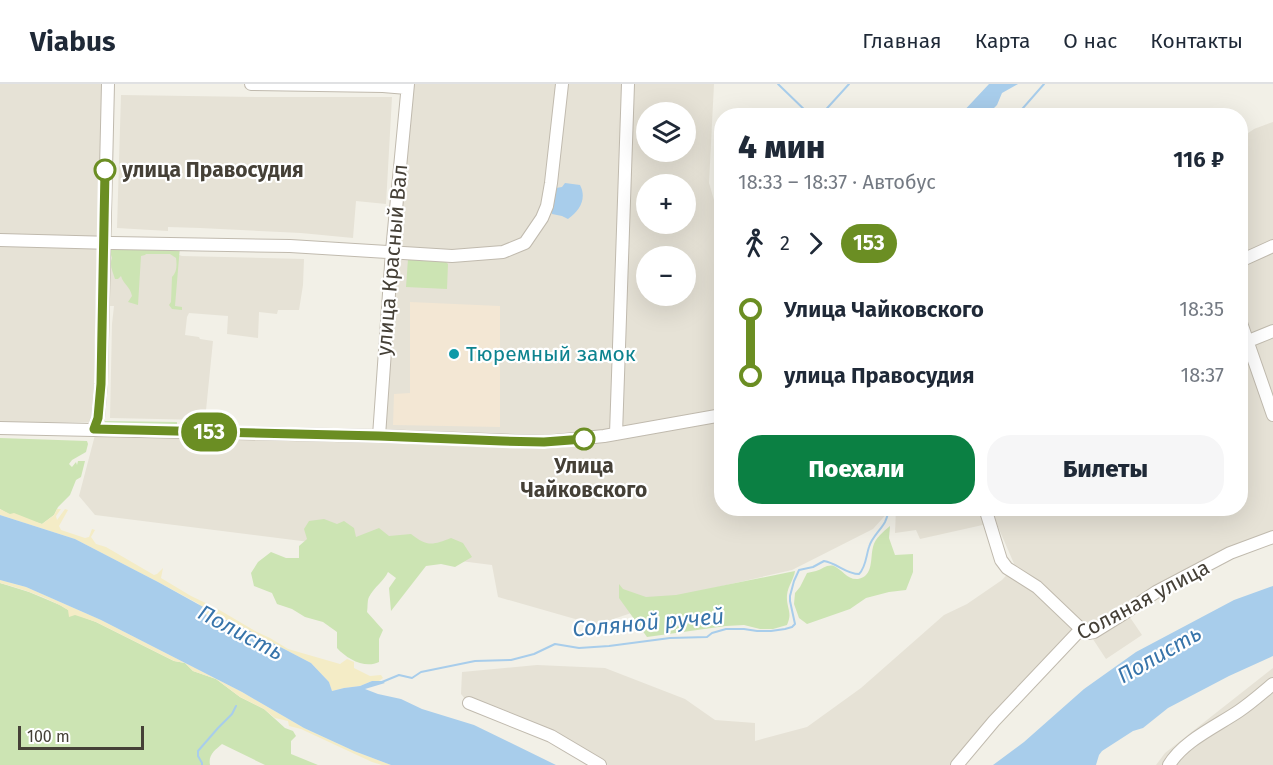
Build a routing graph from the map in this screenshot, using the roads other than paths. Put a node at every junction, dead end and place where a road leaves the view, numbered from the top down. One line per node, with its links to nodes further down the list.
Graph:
1 (108, 84): 7 (street)
2 (251, 84): 5 (street)
3 (562, 84): 9 (street)
4 (628, 84): 18 (street)
5 (408, 86): 9 (street, улица Красный Вал)
6 (0, 240): 7 (street)
7 (103, 243): 9 (street); 17 (street)
8 (1273, 246): 10 (street)
9 (392, 251): 19 (street, улица Красный Вал)
10 (1248, 257)
11 (1273, 331): 12 (street)
12 (1248, 340)
13 (1248, 352): 14 (street)
14 (1273, 415)
15 (714, 416): 18 (street)
16 (0, 428): 17 (street)
17 (94, 429): 19 (street)
18 (616, 434): 19 (street)
19 (379, 436)
20 (987, 516): 22 (street)
21 (1273, 537): 22 (street, Соляная улица)
22 (1081, 628): 26 (street, Соляная улица)
23 (1273, 684): 27 (street)
24 (469, 703): 25 (street)
25 (600, 765)
26 (957, 765)
27 (1169, 765)

